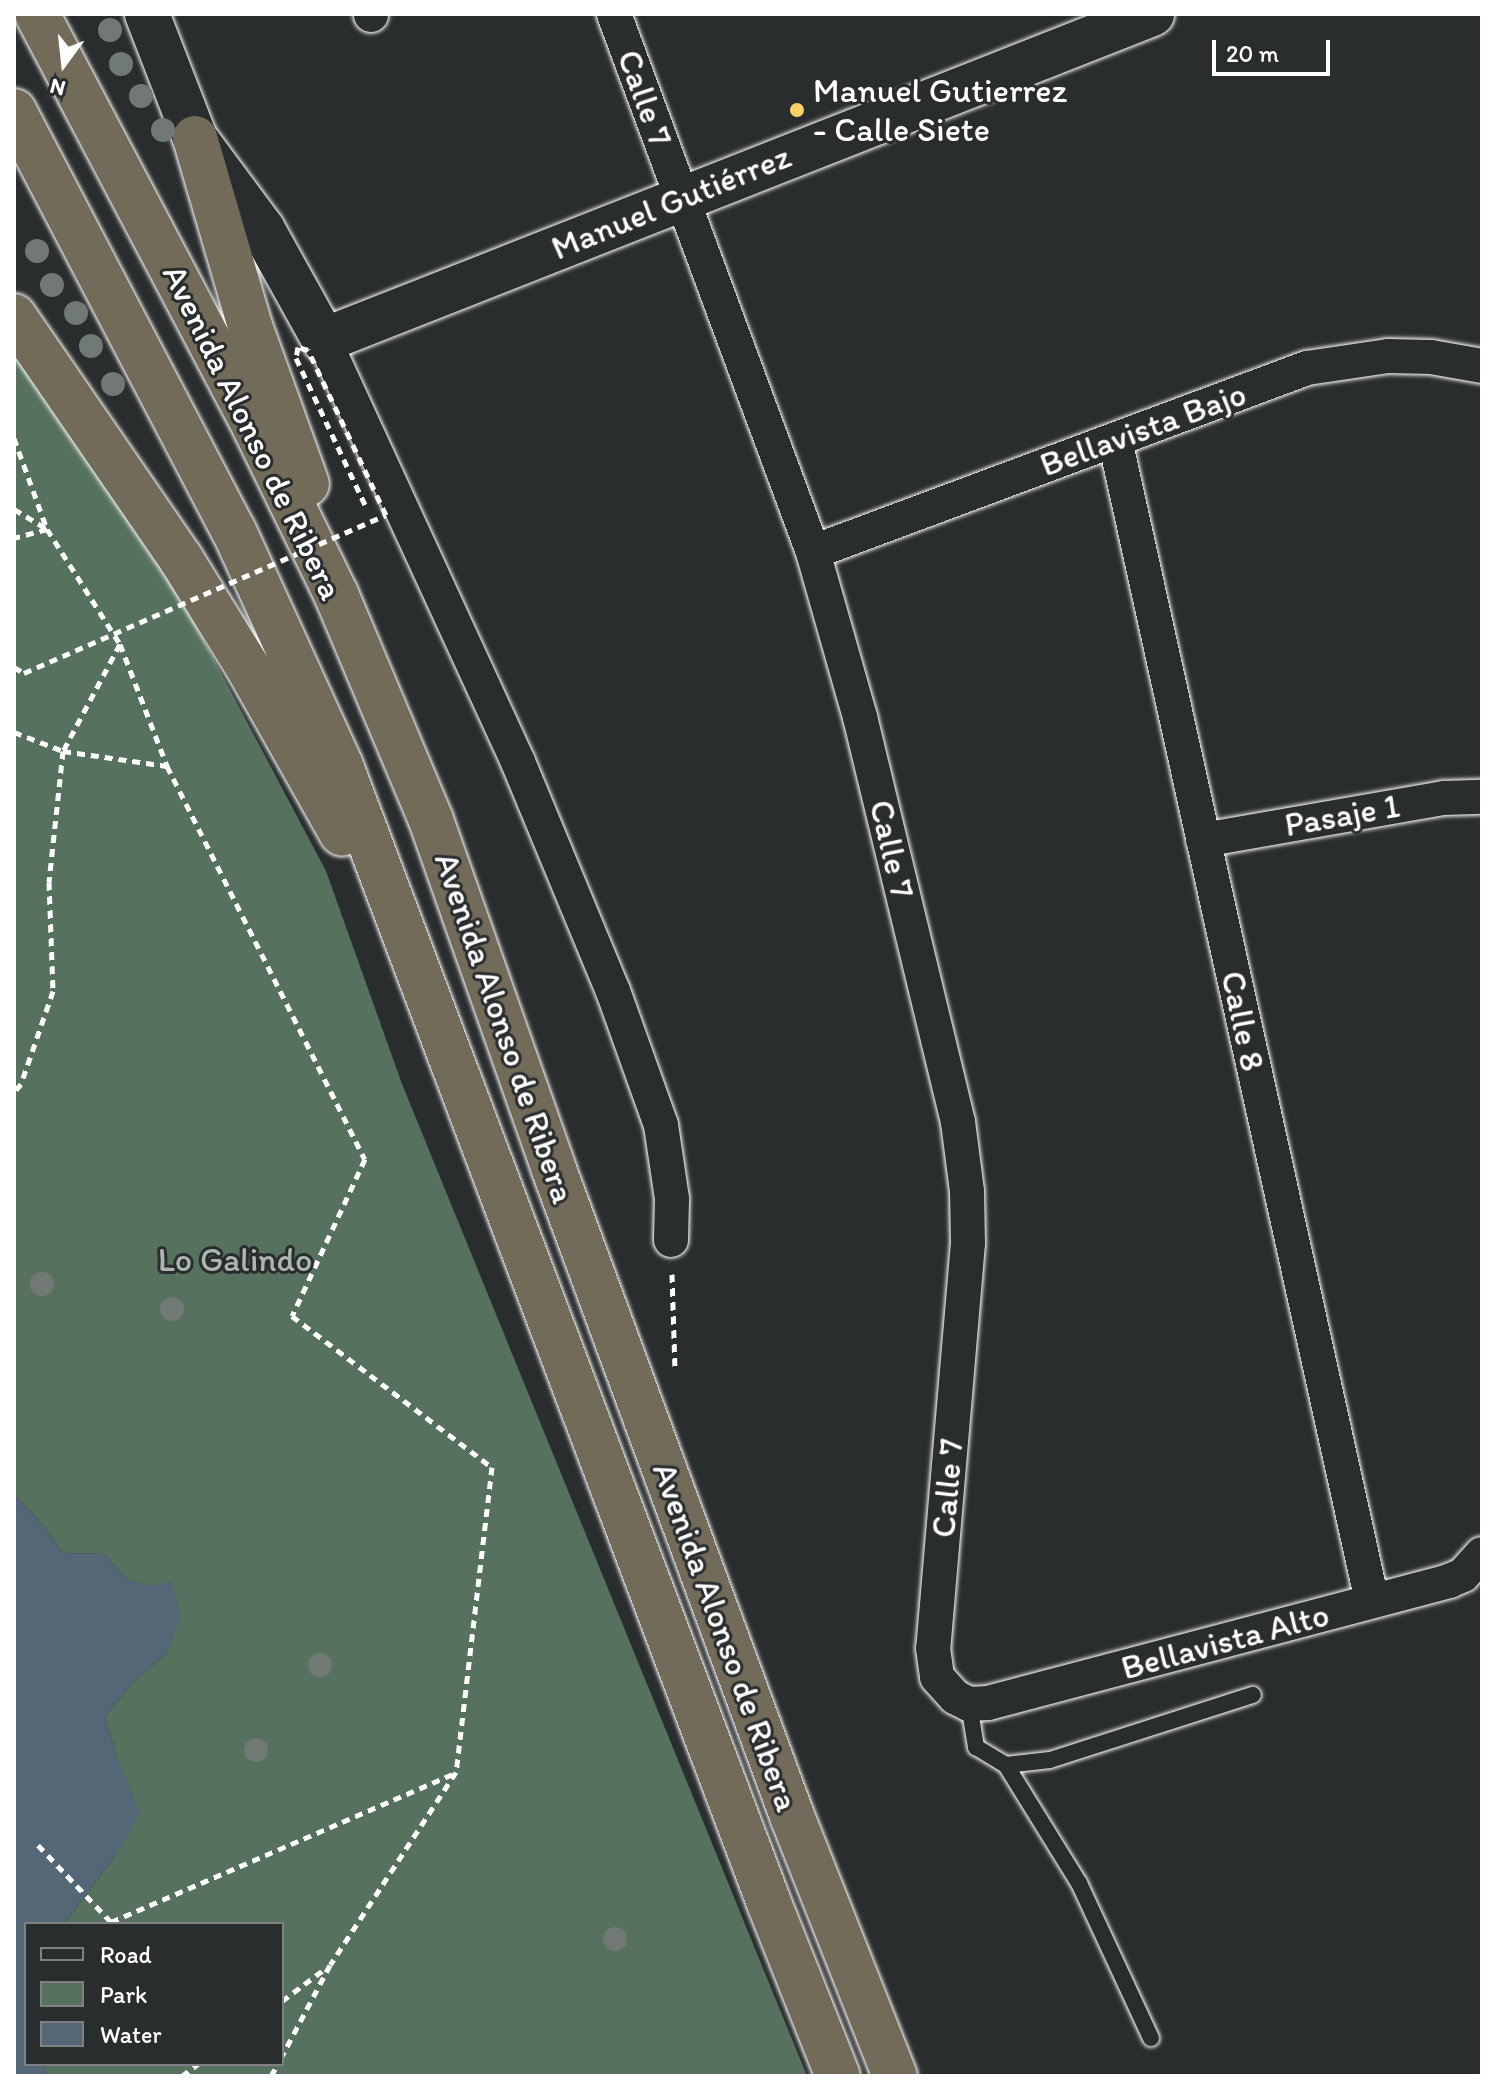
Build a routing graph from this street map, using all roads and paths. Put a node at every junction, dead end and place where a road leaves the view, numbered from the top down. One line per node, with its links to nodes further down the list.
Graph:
1 (37, 14): 18 (highway, Avenida Alonso de Ribera)
2 (147, 14): 6 (street)
3 (614, 14): 7 (street, Calle 7)
4 (1152, 14): 7 (street, Manuel Gutiérrez)
5 (14, 111): 28 (highway, Avenida Alonso de Ribera)
6 (195, 138): 9 (street); 18 (highway)
7 (681, 197): 9 (street, Manuel Gutiérrez); 17 (street, Calle 7)
8 (14, 316): 28 (highway)
9 (324, 340): 30 (street)
10 (1482, 366): 12 (street, Bellavista Bajo)
11 (14, 438): 15 (path)
12 (1115, 440): 17 (street, Bellavista Bajo); 27 (street, Calle 8)
13 (14, 509): 15 (path)
14 (367, 509): 21 (path, bridge)
15 (47, 529): 16 (path); 19 (path)
16 (14, 538)
17 (813, 552): 34 (street, Calle 7)
18 (336, 594): 43 (highway, Avenida Alonso de Ribera)
19 (120, 644): 24 (path); 25 (path)
20 (14, 667): 21 (path)
21 (24, 673): 22 (path)
22 (14, 676)
23 (14, 732): 24 (path)
24 (63, 751): 25 (path); 29 (path)
25 (167, 766): 36 (path)
26 (1482, 797): 27 (street, Pasaje 1)
27 (1203, 840): 32 (street, Calle 8)
28 (432, 1011): 42 (highway, Avenida Alonso de Ribera)
29 (14, 1092)
30 (671, 1240)
31 (1479, 1559): 32 (street, Bellavista Alto)
32 (1372, 1601): 34 (street, Bellavista Alto)
33 (1253, 1695): 35 (lane)
34 (969, 1704): 35 (lane)
35 (1006, 1765): 40 (lane)
36 (456, 1772): 37 (path); 38 (path)
37 (38, 1845)
38 (330, 1965): 39 (path); 41 (path)
39 (284, 2000)
40 (1151, 2038)
41 (284, 2052)
42 (838, 2076)
43 (895, 2076)

